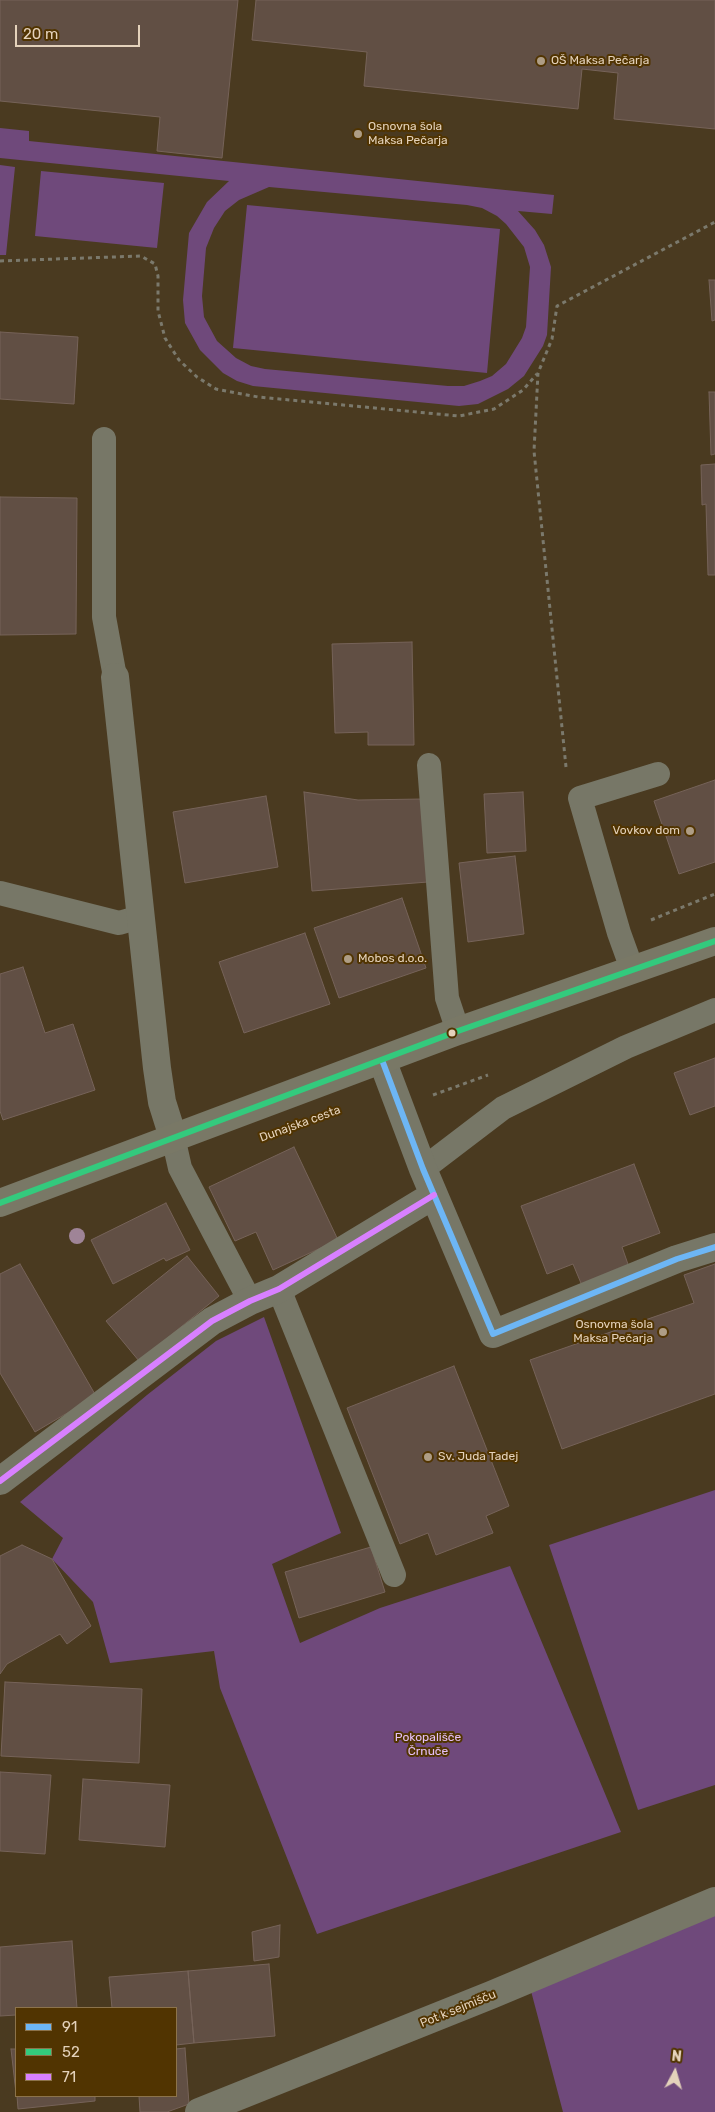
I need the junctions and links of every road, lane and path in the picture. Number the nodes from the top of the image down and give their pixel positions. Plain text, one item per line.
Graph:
1 (715, 222) edge
2 (0, 261) edge
3 (538, 374) junction
4 (104, 439) dead end
5 (115, 677) joint
6 (429, 765) dead end
7 (658, 774) dead end
8 (580, 798) junction
9 (0, 893) edge
10 (140, 917) junction
11 (715, 940) edge
12 (632, 970) junction
13 (715, 1010) edge
14 (458, 1031) junction
15 (382, 1060) junction
16 (492, 1073) dead end
17 (399, 1108) junction
18 (173, 1137) junction
19 (423, 1169) junction
20 (434, 1195) junction
21 (0, 1203) edge
22 (715, 1247) edge
23 (279, 1289) junction
24 (250, 1301) junction
25 (0, 1482) edge
26 (394, 1575) dead end
27 (715, 1901) edge
28 (199, 2112) edge

1 - 3 path
2 - 3 path
3 - 8 path
4 - 5 lane
5 - 10 street
6 - 14 lane
7 - 8 lane
8 - 12 lane
9 - 10 lane
10 - 18 street
11 - 12 main road
12 - 14 main road
13 - 19 lane
14 - 15 main road
15 - 17 street
15 - 18 main road
16 - 17 path
17 - 19 street
18 - 21 main road
18 - 24 lane
19 - 20 street
20 - 22 street
20 - 23 street
23 - 24 street
23 - 26 lane
24 - 25 street
27 - 28 street, Pot k sejmišču

